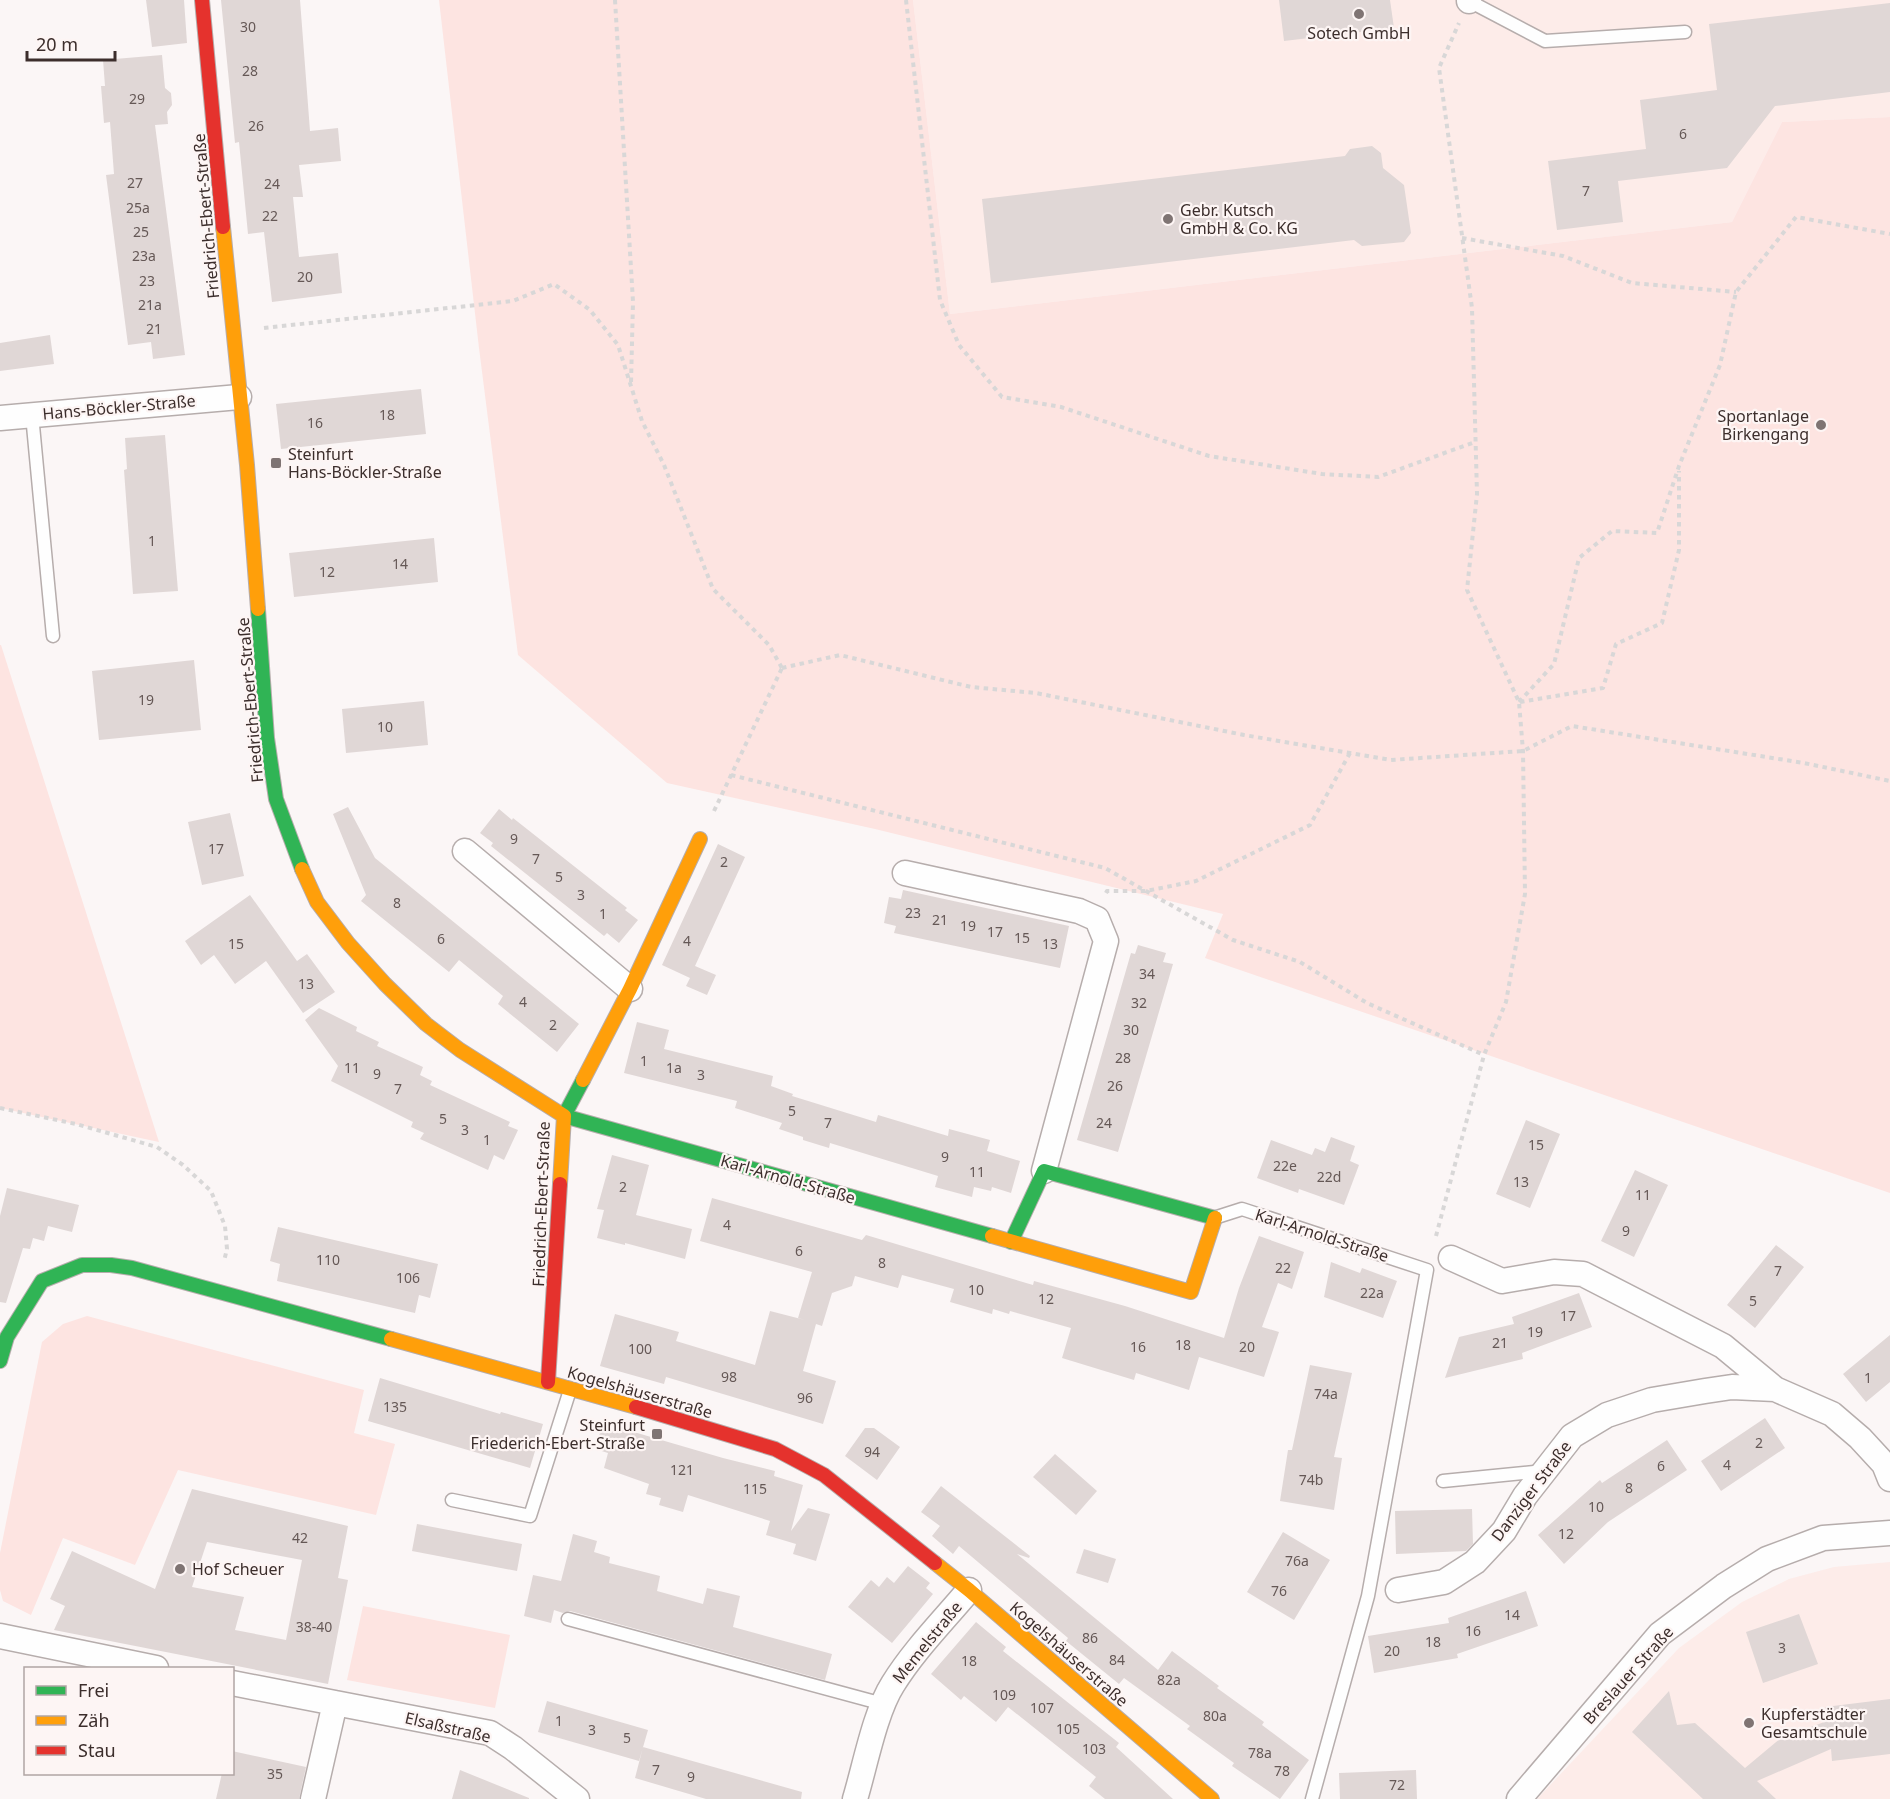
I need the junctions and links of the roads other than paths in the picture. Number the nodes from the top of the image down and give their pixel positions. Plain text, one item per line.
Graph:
1 (202, 0) edge
2 (1469, 0) edge
3 (1685, 32) dead end
4 (239, 397) junction
5 (32, 415) junction
6 (0, 418) edge
7 (52, 636) dead end
8 (700, 839) road end
9 (465, 851) dead end
10 (905, 873) dead end
11 (630, 989) junction
12 (564, 1116) junction
13 (1044, 1171) junction
14 (1216, 1218) junction
15 (1011, 1242) junction
16 (1451, 1258) dead end
17 (0, 1361) edge
18 (548, 1382) junction
19 (571, 1389) junction
20 (1775, 1389) junction
21 (1545, 1471) junction
22 (1890, 1479) edge
23 (1443, 1481) dead end
24 (452, 1500) dead end
25 (1890, 1533) edge
26 (969, 1590) junction
27 (1398, 1590) dead end
28 (568, 1620) dead end
29 (0, 1636) edge
30 (151, 1667) edge
31 (234, 1683) edge
32 (335, 1703) junction
33 (883, 1704) junction
34 (314, 1799) edge
35 (577, 1799) edge
36 (855, 1799) edge
37 (1212, 1799) edge
38 (1312, 1799) edge
39 (1519, 1799) edge

1 - 4 street, Friedrich-Ebert-Straße
2 - 3 lane
4 - 5 street, Hans-Böckler-Straße
4 - 12 street, Friedrich-Ebert-Straße
5 - 6 street, Hans-Böckler-Straße
5 - 7 lane
8 - 11 street
9 - 11 street
10 - 13 street
11 - 12 street
12 - 15 street, Karl-Arnold-Straße
12 - 18 street, Friedrich-Ebert-Straße
13 - 14 street
13 - 15 street
14 - 15 street, Karl-Arnold-Straße
14 - 38 lane, Karl-Arnold-Straße
16 - 20 street, Danziger Straße
17 - 18 street, Kogelshäuserstraße
18 - 19 street, Kogelshäuserstraße
19 - 24 lane
19 - 26 street, Kogelshäuserstraße
20 - 21 street, Danziger Straße
20 - 22 street, Danziger Straße
21 - 23 lane
21 - 27 street, Danziger Straße
25 - 39 street, Breslauer Straße
26 - 33 street, Memelstraße
26 - 37 street, Kogelshäuserstraße
28 - 33 lane
29 - 30 street
31 - 32 street, Elsaßstraße
32 - 34 street
32 - 35 street, Elsaßstraße
33 - 36 street, Memelstraße

